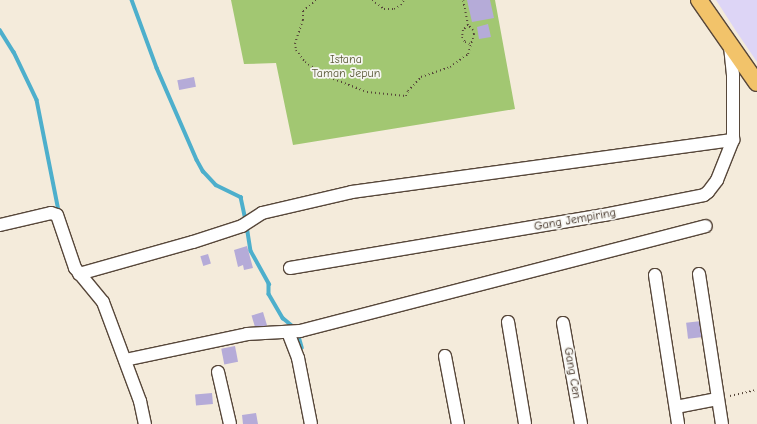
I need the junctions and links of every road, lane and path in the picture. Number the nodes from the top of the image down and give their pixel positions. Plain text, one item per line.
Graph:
1 (316, 0) edge
2 (372, 0) edge
3 (404, 0) edge
4 (463, 0) edge
5 (699, 0) edge
6 (468, 25) junction
7 (470, 44) junction
8 (730, 46) junction
9 (757, 83) edge
10 (733, 140) junction
11 (0, 226) edge
12 (706, 226) dead end
13 (290, 268) dead end
14 (80, 274) junction
15 (699, 274) dead end
16 (655, 275) dead end
17 (508, 322) dead end
18 (564, 323) dead end
19 (293, 331) junction
20 (445, 356) dead end
21 (125, 360) junction
22 (218, 372) dead end
23 (757, 390) edge
24 (717, 399) junction
25 (676, 407) junction
26 (145, 424) edge
27 (230, 424) edge
28 (311, 424) edge
29 (458, 424) edge
30 (525, 424) edge
31 (581, 424) edge
32 (678, 424) edge
33 (722, 424) edge

1 - 7 path
2 - 3 path
4 - 6 path
5 - 8 main road
6 - 7 path
6 - 7 path
8 - 9 main road
8 - 10 street, Gang Jempiring
10 - 13 street, Gang Jempiring
10 - 14 street
11 - 14 street
12 - 19 street
14 - 21 street
15 - 24 street
16 - 25 street
17 - 30 street
18 - 31 street, Gang Cen
19 - 21 street
19 - 28 street
20 - 29 street
21 - 26 street
22 - 27 street
23 - 24 path
24 - 25 street
24 - 33 street
25 - 32 street

